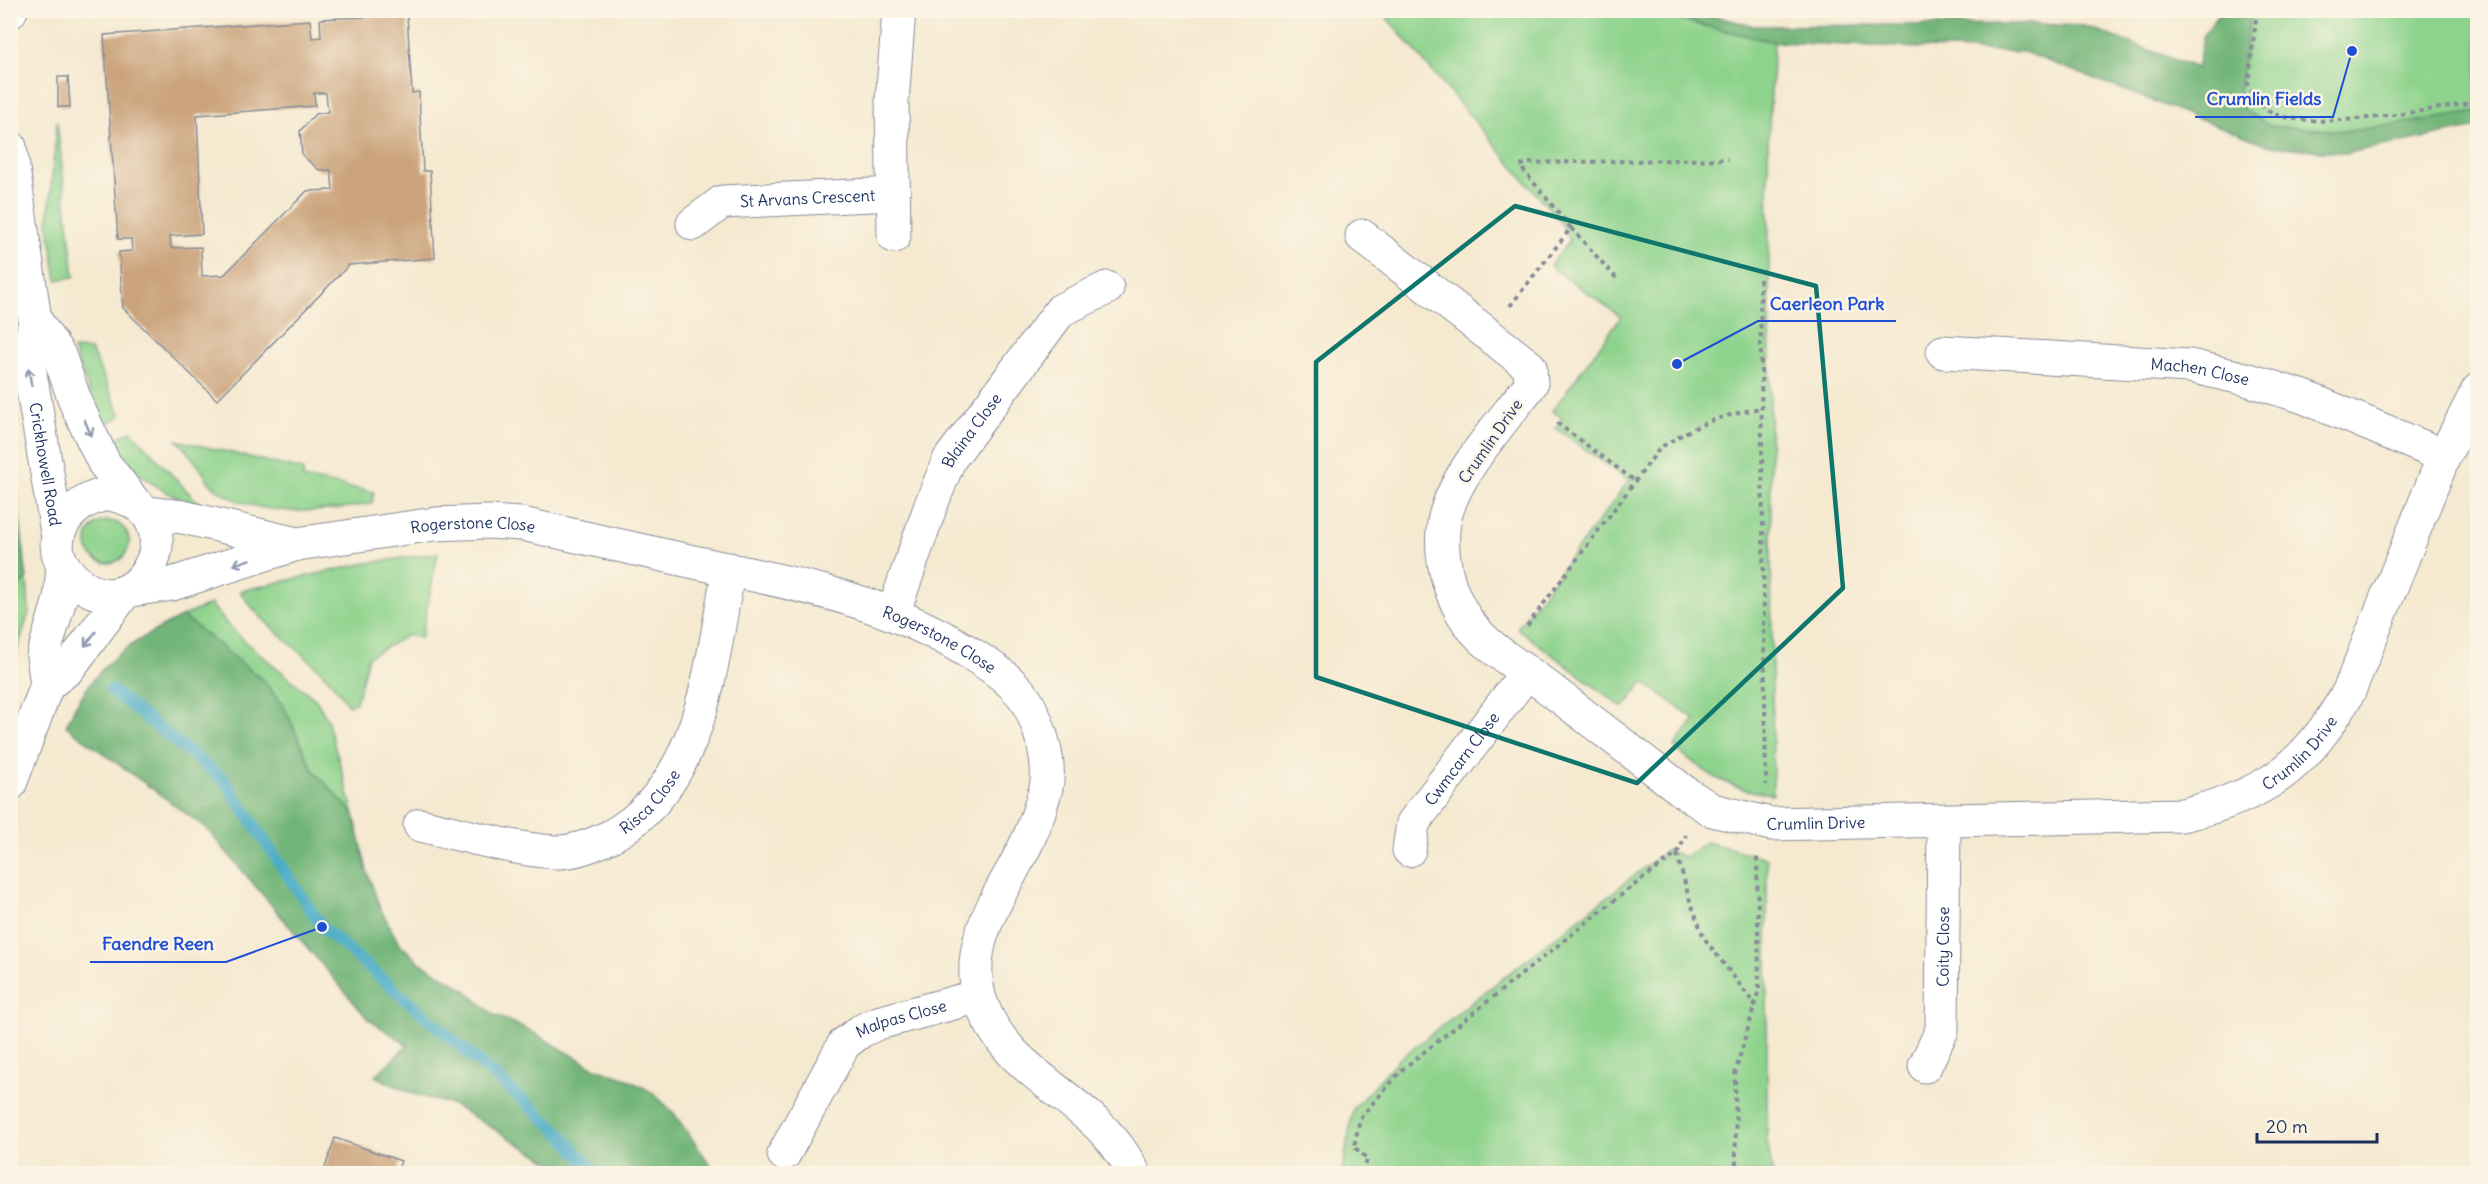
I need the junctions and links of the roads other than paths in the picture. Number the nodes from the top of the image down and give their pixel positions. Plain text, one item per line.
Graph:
1 (899, 10) edge
2 (10, 147) edge
3 (893, 194) junction
4 (693, 224) dead end
5 (894, 236) dead end
6 (1362, 236) dead end
7 (1107, 288) dead end
8 (35, 320) junction
9 (1943, 352) dead end
10 (2478, 390) edge
11 (2444, 456) junction
12 (140, 507) junction
13 (297, 544) junction
14 (60, 552) junction
15 (729, 569) junction
16 (128, 591) junction
17 (893, 614) junction
18 (1527, 672) junction
19 (47, 685) junction
20 (10, 784) edge
21 (1944, 822) junction
22 (420, 825) dead end
23 (1409, 850) dead end
24 (979, 996) junction
25 (1925, 1066) dead end
26 (784, 1154) dead end
27 (1134, 1173) edge

1 - 3 street, St Arvans Crescent
2 - 8 street, Crickhowell Road
3 - 4 street, St Arvans Crescent
3 - 5 street, St Arvans Crescent
6 - 18 street, Crumlin Drive
7 - 17 street, Blaina Close
8 -> 12 street, Crickhowell Road
14 -> 8 street, Crickhowell Road
9 - 11 street, Machen Close
10 - 11 street, Crumlin Drive
11 - 21 street, Crumlin Drive
12 - 13 street, Rogerstone Close
12 - 14 street
12 - 16 street
13 - 15 street, Rogerstone Close
13 -> 16 street, Rogerstone Close
14 - 16 street
14 - 19 street, Crickhowell Road
15 - 17 street, Rogerstone Close
15 - 22 street, Risca Close
16 -> 19 street
17 - 24 street, Rogerstone Close
18 - 21 street, Crumlin Drive
18 - 23 street, Cwmcarn Close
19 - 20 street, Crickhowell Road
21 - 25 street, Coity Close
24 - 26 street, Malpas Close
24 - 27 street, Rogerstone Close

